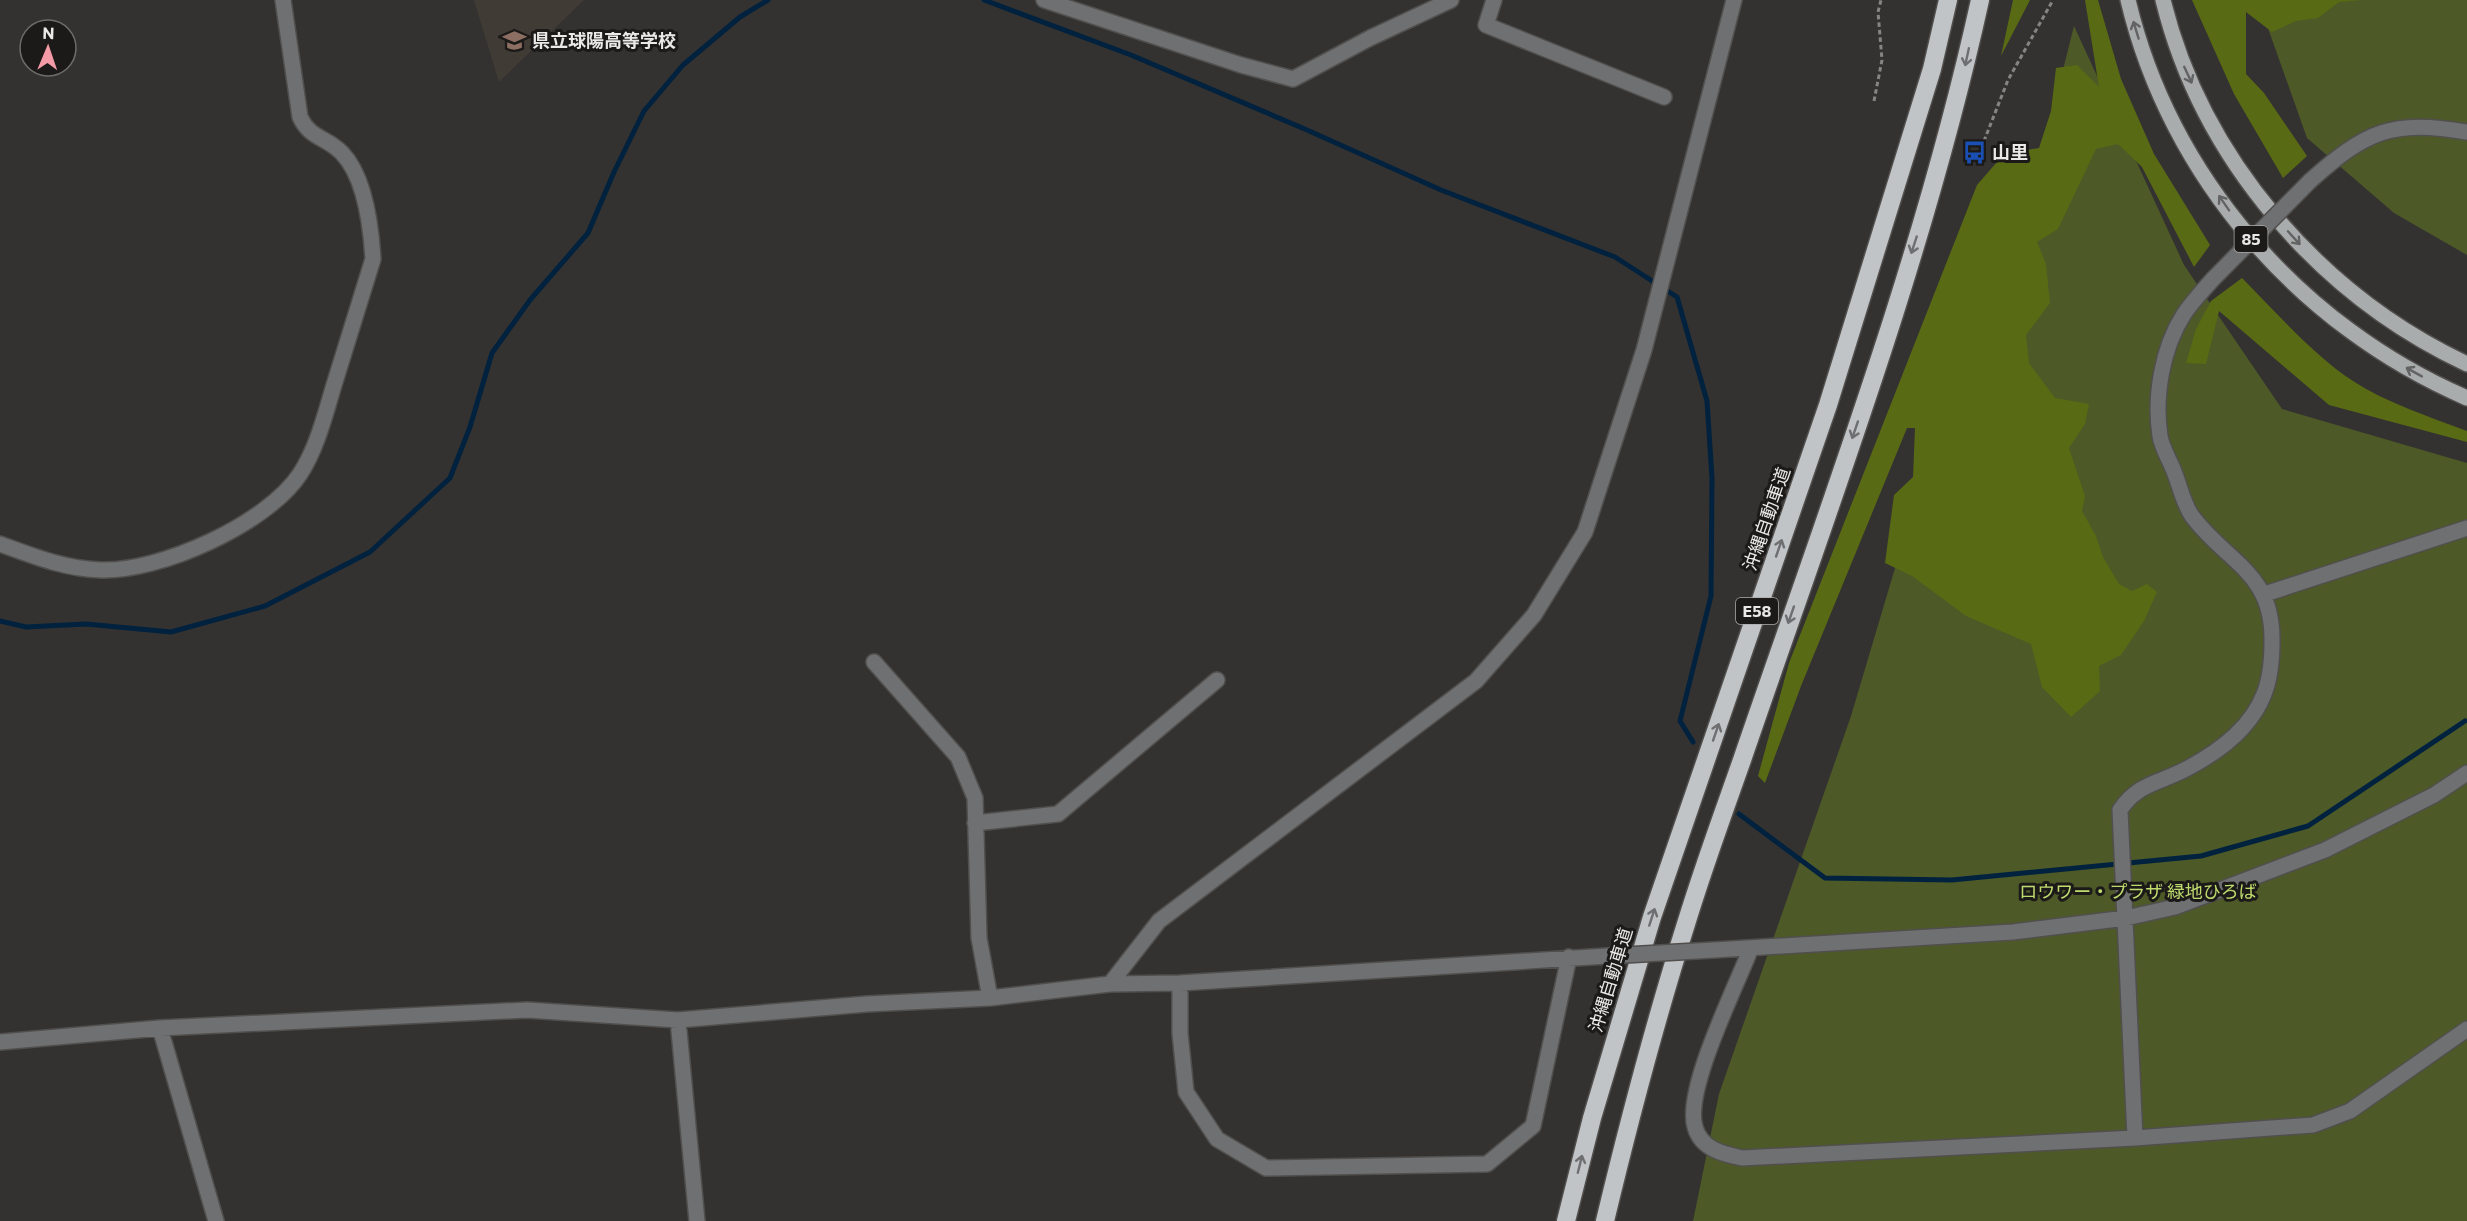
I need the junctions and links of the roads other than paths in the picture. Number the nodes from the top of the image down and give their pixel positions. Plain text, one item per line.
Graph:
1 (284, 0) edge
2 (1044, 0) edge
3 (1451, 0) edge
4 (1494, 0) edge
5 (1734, 0) edge
6 (1948, 0) edge
7 (1980, 0) edge
8 (2128, 0) edge
9 (2163, 0) edge
10 (1664, 97) dead end
11 (2467, 132) edge
12 (2467, 364) edge
13 (2467, 398) edge
14 (2467, 528) edge
15 (0, 544) edge
16 (2265, 594) junction
17 (874, 662) dead end
18 (1217, 680) dead end
19 (2467, 773) edge
20 (975, 824) junction
21 (2126, 918) junction
22 (1751, 948) junction
23 (1569, 957) junction
24 (1180, 983) junction
25 (1110, 984) junction
26 (990, 998) junction
27 (678, 1020) junction
28 (160, 1028) junction
29 (2467, 1029) edge
30 (0, 1042) edge
31 (2135, 1138) junction
32 (216, 1221) edge
33 (697, 1221) edge
34 (1566, 1221) edge
35 (1605, 1221) edge

1 - 15 street
2 - 3 street
4 - 10 street
5 - 25 street
34 -> 6 highway, 沖縄自動車道 / E58
7 -> 35 highway, E58
13 -> 8 main road, 85
9 -> 12 main road, 85
11 - 16 street, bridge
14 - 16 street
16 - 21 street
17 - 20 street
18 - 20 street
19 - 21 street
20 - 26 street
21 - 22 street
21 - 31 street
22 - 23 street, bridge
22 - 31 street
23 - 24 street
23 - 24 street
24 - 25 street
25 - 26 street
26 - 27 street
27 - 28 street
27 - 33 street
28 - 30 street
28 - 32 street
29 - 31 street

